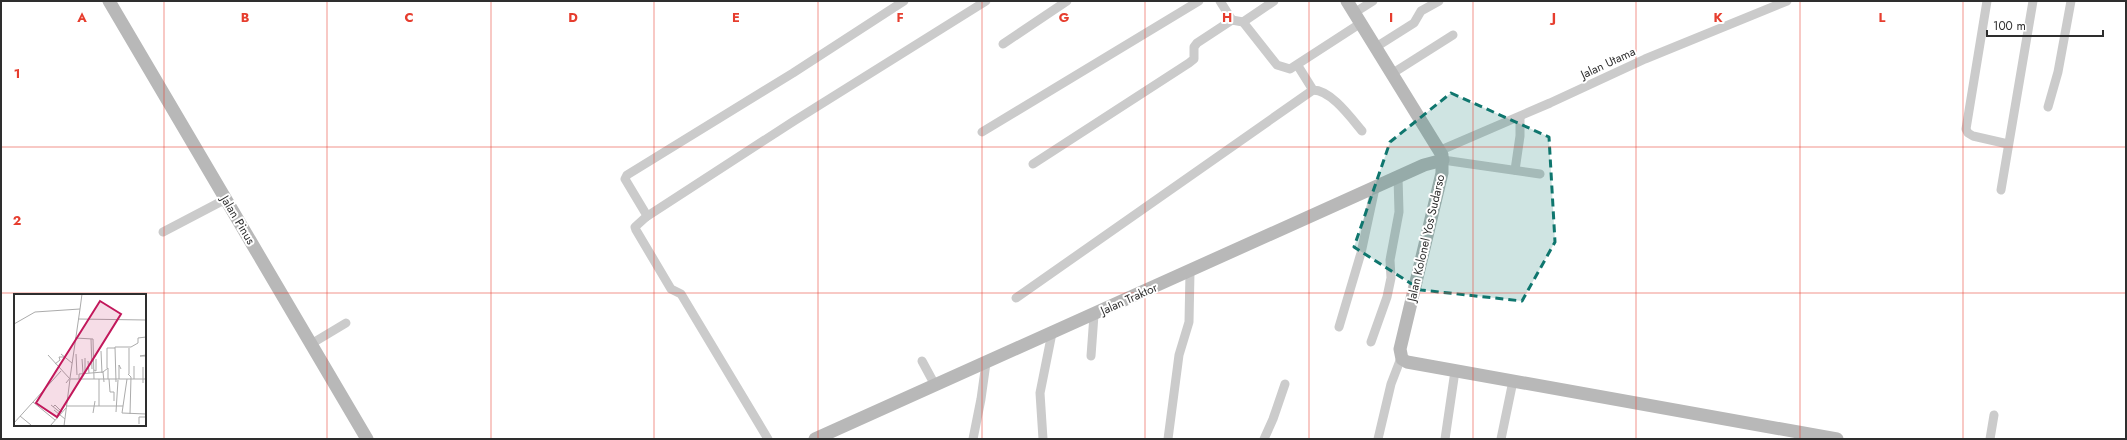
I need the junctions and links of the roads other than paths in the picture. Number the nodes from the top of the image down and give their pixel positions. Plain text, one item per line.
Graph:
1 (109, 1) edge
2 (904, 1) edge
3 (986, 1) edge
4 (1067, 1) edge
5 (1199, 1) edge
6 (1220, 1) edge
7 (1274, 1) edge
8 (1347, 1) edge
9 (1373, 1) edge
10 (1439, 1) edge
11 (1787, 1) edge
12 (1988, 1) edge
13 (2033, 1) edge
14 (2071, 1) edge
15 (1357, 18) junction
16 (1232, 20) junction
17 (1243, 22) junction
18 (1453, 35) dead end
19 (1003, 44) dead end
20 (1376, 47) junction
21 (1298, 66) junction
22 (1393, 73) junction
23 (1313, 90) junction
24 (2048, 107) dead end
25 (1520, 117) junction
26 (982, 132) dead end
27 (1362, 132) dead end
28 (2008, 144) junction
29 (1442, 155) junction
30 (1034, 164) dead end
31 (1515, 170) junction
32 (1540, 174) dead end
33 (1398, 177) junction
34 (1375, 188) junction
35 (2001, 190) dead end
36 (226, 199) junction
37 (646, 217) junction
38 (163, 232) dead end
39 (1190, 272) junction
40 (1016, 298) dead end
41 (1094, 314) junction
42 (346, 323) dead end
43 (1339, 327) dead end
44 (1052, 333) junction
45 (1371, 342) dead end
46 (311, 344) junction
47 (1091, 356) dead end
48 (1401, 358) junction
49 (922, 361) dead end
50 (986, 363) junction
51 (1455, 371) junction
52 (1513, 381) junction
53 (1285, 384) dead end
54 (935, 385) junction
55 (1994, 416) dead end
56 (367, 439) edge
57 (768, 439) edge
58 (814, 439) edge
59 (973, 439) edge
60 (1043, 439) edge
61 (1168, 439) edge
62 (1264, 439) edge
63 (1378, 439) edge
64 (1445, 439) edge
65 (1501, 439) edge
66 (1837, 439) edge
67 (1990, 439) edge

1 - 36 street, Jalan Pinus
2 - 37 street
3 - 37 street
4 - 19 street
5 - 26 street
6 - 16 street
7 - 17 street
8 - 15 street
9 - 15 street
10 - 20 street
11 - 25 street, Jalan Utama
12 - 28 street
13 - 28 street
14 - 24 street
15 - 20 street
15 - 21 street
16 - 17 street
16 - 30 street
17 - 21 street
18 - 22 street
20 - 22 street
21 - 23 street
22 - 29 street
23 - 27 street
23 - 40 street
25 - 29 street, Jalan Utama
25 - 31 street
28 - 35 street
29 - 31 street
29 - 33 street, Jalan Traktor
29 - 48 street, Jalan Kolonel Yos Sudarso
31 - 32 street
33 - 34 street, Jalan Traktor
33 - 45 street
34 - 39 street, Jalan Traktor
34 - 43 street
36 - 38 street
36 - 46 street, Jalan Pinus
37 - 57 street
39 - 41 street, Jalan Traktor
39 - 61 street
41 - 44 street, Jalan Traktor
41 - 47 street
42 - 46 street
44 - 50 street, Jalan Traktor
44 - 60 street
46 - 56 street, Jalan Pinus
48 - 51 street
48 - 63 street
49 - 54 street
50 - 54 street, Jalan Traktor
50 - 59 street
51 - 52 street
51 - 64 street
52 - 65 street
52 - 66 street
53 - 62 street
54 - 58 street, Jalan Traktor
55 - 67 street

